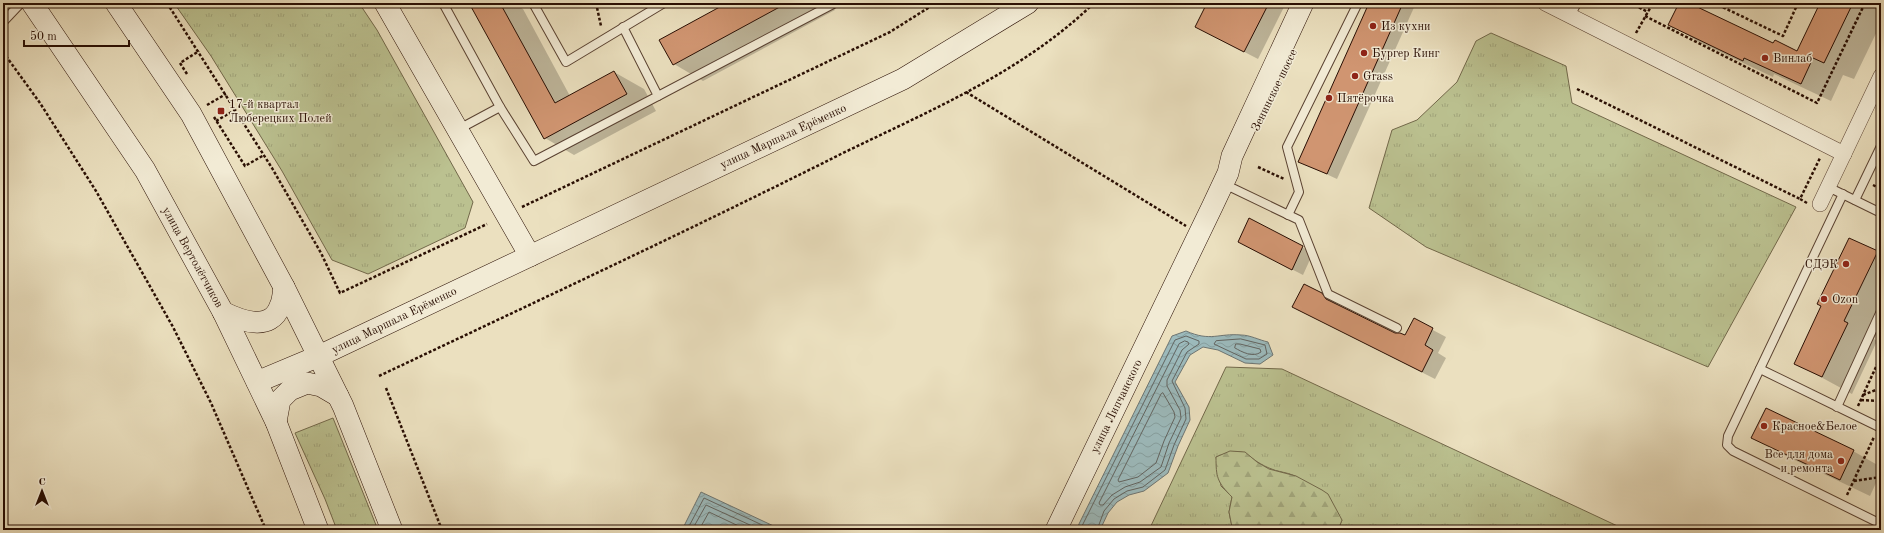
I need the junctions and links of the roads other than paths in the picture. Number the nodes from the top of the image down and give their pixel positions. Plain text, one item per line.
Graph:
1 (21, 3) edge
2 (32, 3) edge
3 (116, 3) edge
4 (385, 3) edge
5 (443, 3) edge
6 (533, 3) edge
7 (664, 3) edge
8 (835, 3) edge
9 (1028, 3) edge
10 (1303, 3) edge
11 (1316, 3) edge
12 (1358, 3) edge
13 (1545, 3) edge
14 (1573, 9) edge
15 (3, 22) edge
16 (623, 27) junction
17 (1881, 76) edge
18 (658, 96) junction
19 (500, 107) junction
20 (459, 129) junction
21 (1881, 146) edge
22 (1844, 154) junction
23 (1225, 179) junction
24 (1828, 187) junction
25 (1843, 194) junction
26 (1855, 200) junction
27 (1820, 204) dead end
28 (1881, 213) edge
29 (1288, 215) junction
30 (530, 256) junction
31 (1175, 282) joint
32 (284, 287) junction
33 (1881, 311) edge
34 (223, 312) junction
35 (1397, 328) dead end
36 (319, 356) junction
37 (1760, 370) junction
38 (257, 382) junction
39 (338, 396) junction
40 (1837, 407) junction
41 (276, 422) junction
42 (1880, 428) edge
43 (1881, 524) edge
44 (318, 530) edge
45 (392, 530) edge
46 (1056, 530) edge

1 - 15 lane
2 - 34 street, улица Вертолётчиков
3 - 32 street
4 - 20 street
5 - 19 lane
6 - 16 lane
7 - 16 lane
8 - 18 lane
9 - 30 street, улица Маршала Ерёменко
10 - 23 street, Зенинское шоссе
11 - 23 street, Зенинское шоссе
12 - 29 lane
13 - 14 street
14 - 22 street
16 - 18 lane
17 - 22 street
18 - 19 lane
19 - 20 lane
20 - 30 street
21 - 26 lane
22 - 24 street
23 - 29 lane
23 - 31 street, Зенинское шоссе
24 - 25 lane
24 - 27 street
25 - 26 lane
25 - 37 lane
26 - 28 lane
29 - 35 lane
30 - 36 street, улица Маршала Ерёменко
31 - 46 street, улица Липчанского
32 - 34 street
32 - 36 street
33 - 40 lane
34 - 38 street, улица Вертолётчиков
36 - 38 street, улица Маршала Ерёменко
36 - 39 street
37 - 40 lane
37 - 43 lane
38 - 41 street, улица Вертолётчиков
39 - 41 street
39 - 45 street
40 - 42 lane
41 - 44 street, улица Вертолётчиков

